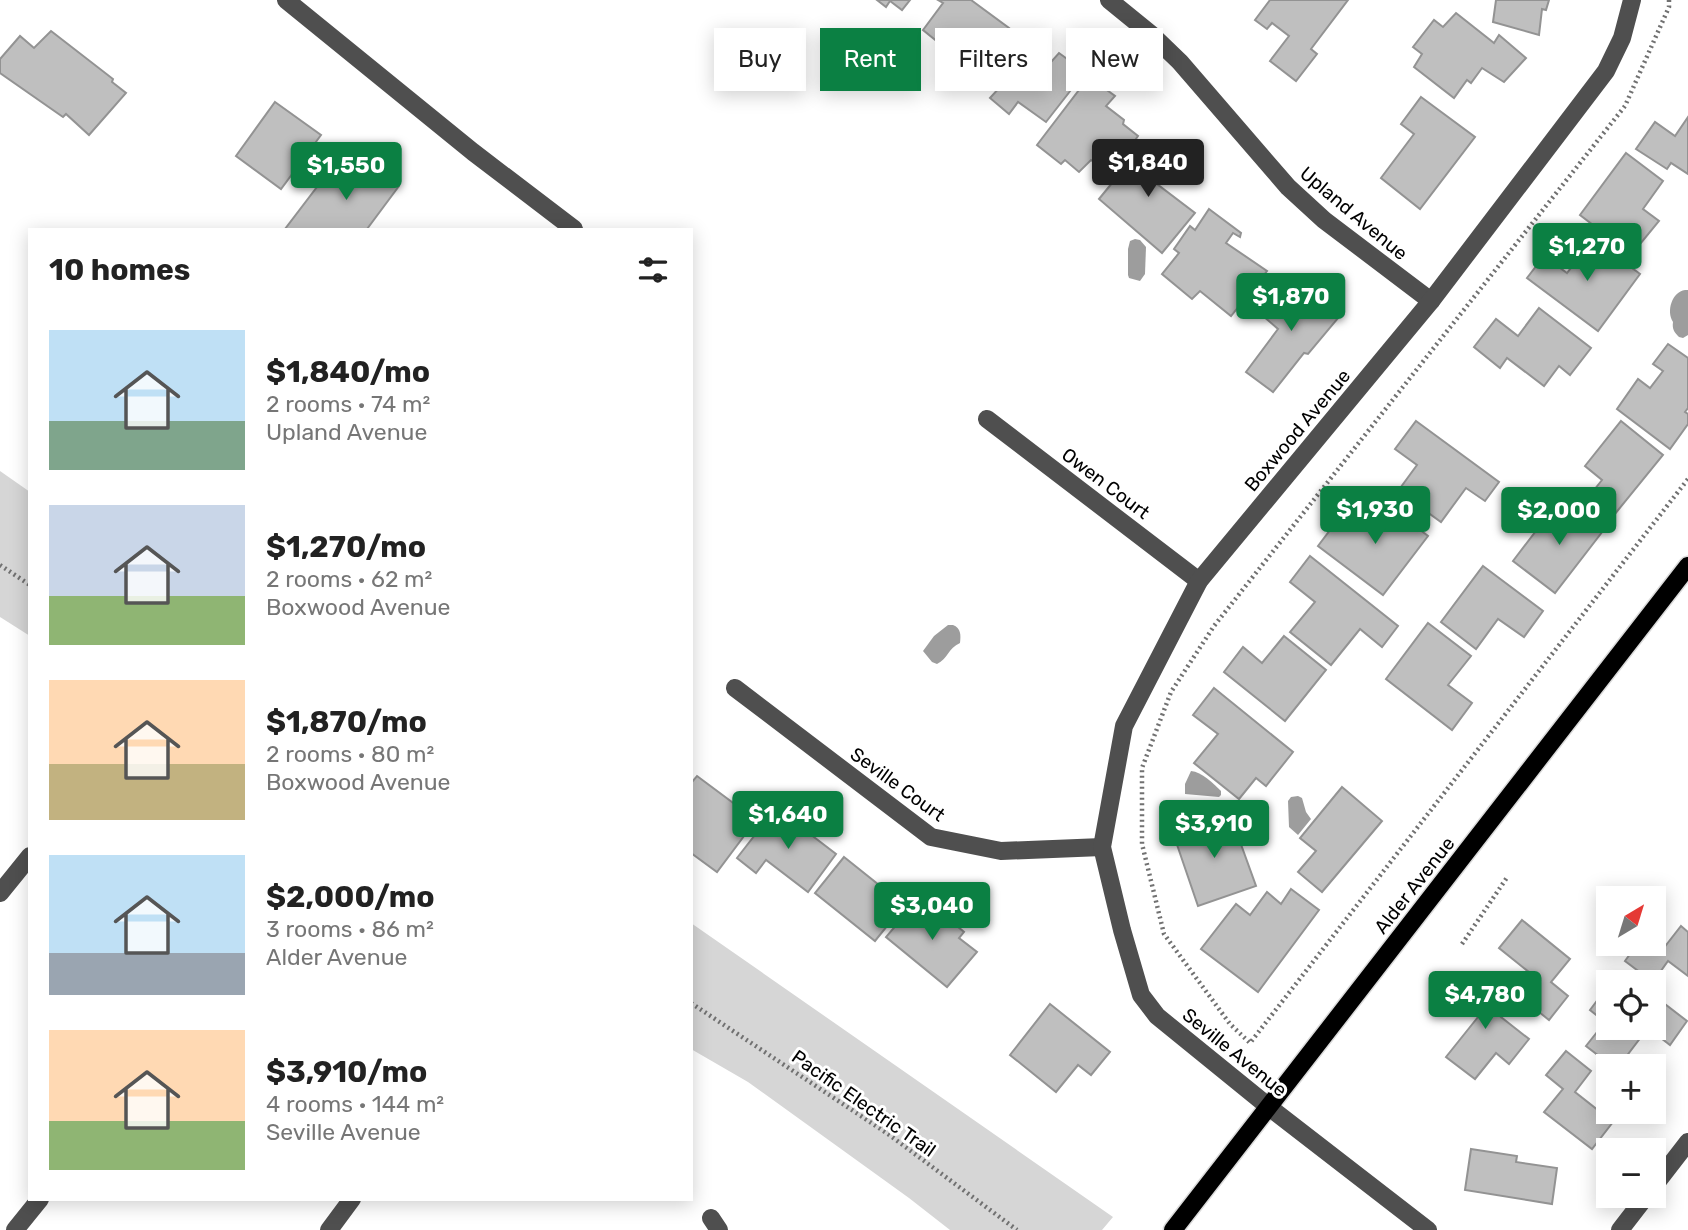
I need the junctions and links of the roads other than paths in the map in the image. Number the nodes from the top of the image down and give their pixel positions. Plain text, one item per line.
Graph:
1 (286, 0) edge
2 (1109, 0) edge
3 (1632, 0) edge
4 (573, 228) edge
5 (1431, 301) junction
6 (987, 419) dead end
7 (1688, 566) edge
8 (1199, 580) junction
9 (735, 688) dead end
10 (1102, 847) junction
11 (28, 858) edge
12 (0, 893) edge
13 (1269, 1107) junction
14 (1688, 1142) edge
15 (1666, 1170) edge
16 (38, 1201) edge
17 (351, 1201) edge
18 (1637, 1208) edge
19 (15, 1230) edge
20 (329, 1230) edge
21 (1173, 1230) edge
22 (1428, 1230) edge
23 (1620, 1230) edge

1 - 4 street
2 - 5 street, Upland Avenue
3 - 5 street, Boxwood Avenue
5 - 8 street, Boxwood Avenue
6 - 8 street, Owen Court
7 - 13 main road, Alder Avenue
8 - 10 street, Boxwood Avenue
9 - 10 street, Seville Court
10 - 13 street, Seville Avenue
11 - 12 street
13 - 21 main road, Alder Avenue
13 - 22 street, Seville Avenue
14 - 15 street
16 - 19 street
17 - 20 street
18 - 23 street

